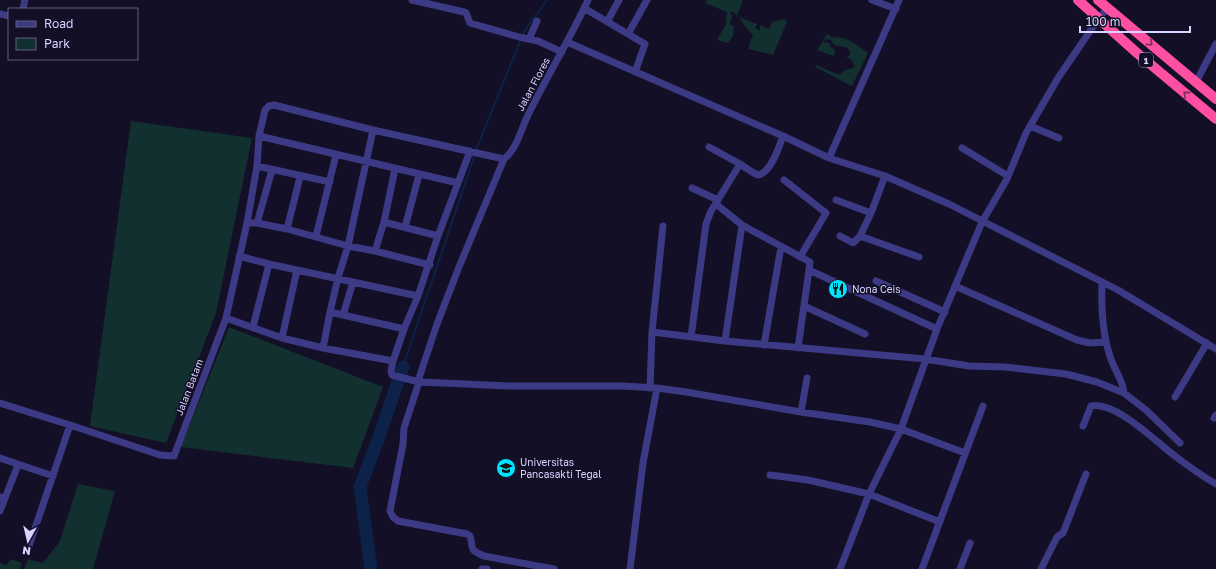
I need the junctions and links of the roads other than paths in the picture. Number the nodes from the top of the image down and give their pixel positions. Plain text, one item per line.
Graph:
1 (412, 0) edge
2 (588, 0) edge
3 (619, 0) edge
4 (647, 0) edge
5 (872, 0) edge
6 (899, 0) edge
7 (1078, 0) edge
8 (1098, 0) edge
9 (426, 2) edge
10 (584, 8) junction
11 (1108, 8) junction
12 (896, 9) junction
13 (1099, 18) junction
14 (537, 21) dead end
15 (607, 22) junction
16 (628, 34) junction
17 (528, 38) junction
18 (567, 42) junction
19 (1216, 44) edge
20 (562, 52) junction
21 (634, 72) junction
22 (1196, 82) junction
23 (1216, 99) edge
24 (1216, 119) edge
25 (1030, 126) junction
26 (373, 130) junction
27 (259, 136) junction
28 (783, 136) junction
29 (1059, 138) dead end
30 (709, 148) dead end
31 (962, 148) dead end
32 (471, 151) junction
33 (336, 155) junction
34 (504, 158) junction
35 (830, 158) junction
36 (366, 162) junction
37 (740, 164) junction
38 (257, 166) junction
39 (396, 169) junction
40 (272, 170) junction
41 (419, 175) junction
42 (300, 176) junction
43 (885, 176) junction
44 (1008, 176) junction
45 (784, 180) dead end
46 (330, 182) junction
47 (458, 183) junction
48 (692, 188) dead end
49 (836, 200) dead end
50 (717, 202) junction
51 (871, 213) junction
52 (384, 222) junction
53 (982, 222) junction
54 (247, 223) junction
55 (257, 223) junction
56 (663, 226) dead end
57 (742, 226) junction
58 (405, 227) junction
59 (287, 229) junction
60 (316, 236) junction
61 (438, 236) junction
62 (840, 236) dead end
63 (860, 236) junction
64 (348, 246) junction
65 (781, 247) junction
66 (375, 251) junction
67 (239, 256) junction
68 (800, 257) junction
69 (919, 257) dead end
70 (269, 264) junction
71 (430, 265) junction
72 (297, 270) junction
73 (809, 270) junction
74 (338, 278) junction
75 (876, 280) dead end
76 (353, 282) junction
77 (1102, 283) junction
78 (955, 286) junction
79 (418, 296) junction
80 (804, 306) junction
81 (330, 312) junction
82 (945, 312) junction
83 (343, 315) junction
84 (226, 318) junction
85 (253, 327) junction
86 (404, 329) junction
87 (937, 329) junction
88 (652, 332) junction
89 (865, 334) dead end
90 (691, 337) junction
91 (282, 338) junction
92 (725, 341) junction
93 (1106, 342) junction
94 (1207, 343) junction
95 (764, 345) junction
96 (323, 348) junction
97 (798, 348) junction
98 (1216, 349) edge
99 (926, 360) junction
100 (393, 361) junction
101 (807, 378) dead end
102 (418, 381) junction
103 (654, 388) junction
104 (1124, 393) junction
105 (1175, 397) dead end
106 (0, 403) edge
107 (983, 406) dead end
108 (801, 412) junction
109 (70, 425) junction
110 (1083, 426) dead end
111 (901, 429) junction
112 (1180, 443) dead end
113 (965, 453) junction
114 (0, 458) edge
115 (18, 464) junction
116 (1086, 474) dead end
117 (770, 475) dead end
118 (53, 476) junction
119 (1216, 484) edge
120 (869, 494) junction
121 (3, 498) edge
122 (0, 511) edge
123 (940, 522) junction
124 (970, 543) dead end
125 (29, 546) dead end
126 (482, 569) edge
127 (487, 569) edge
128 (554, 569) edge
129 (630, 569) edge
130 (840, 569) edge
131 (922, 569) edge
132 (960, 569) edge
133 (1041, 569) edge

1 - 9 street
2 - 10 street, Jalan Flores
3 - 15 street
4 - 16 street
5 - 12 street
6 - 12 street
7 - 13 highway, 1
8 - 11 highway, 1
9 - 17 street
10 - 15 street
10 - 18 street, Jalan Flores
11 - 13 street
11 -> 22 highway, 1
12 - 35 street
24 -> 13 highway, 1
13 - 25 street
14 - 17 street
15 - 16 street
16 - 21 street
17 - 20 street
18 - 20 street, Jalan Flores
18 - 21 street
19 - 22 street
20 - 34 street, Jalan Flores
21 - 28 street
22 - 23 highway, 1
25 - 29 street
25 - 44 street
26 - 27 street
26 - 32 street
26 - 36 street
27 - 33 street
27 - 38 street
28 - 35 street
28 - 37 street
30 - 37 street
31 - 44 street
32 - 34 street
32 - 47 street
33 - 36 street
33 - 46 street
34 - 102 street, Jalan Flores
35 - 43 street
36 - 39 street
36 - 64 street
37 - 50 street
38 - 40 street
38 - 54 street
39 - 41 street
39 - 52 street
40 - 42 street
40 - 55 street
41 - 47 street
41 - 58 street
42 - 46 street
42 - 59 street
43 - 51 street
43 - 53 street
44 - 53 street
45 - 68 street
46 - 60 street
47 - 61 street
48 - 50 street
49 - 51 street
50 - 57 street
50 - 90 street
51 - 63 street
52 - 58 street
52 - 66 street
53 - 77 street
53 - 78 street
54 - 55 street
54 - 67 street
55 - 59 street
56 - 88 street
57 - 65 street
57 - 92 street
58 - 61 street
59 - 60 street
60 - 64 street
61 - 71 street
62 - 63 street
63 - 69 street
64 - 66 street
64 - 74 street
65 - 68 street
65 - 95 street
66 - 71 street
67 - 70 street
67 - 84 street
68 - 73 street
70 - 72 street
70 - 85 street
71 - 79 street
72 - 74 street
72 - 91 street
73 - 80 street
73 - 87 street
74 - 76 street
74 - 81 street
75 - 82 street
76 - 79 street
76 - 83 street
77 - 93 street
77 - 94 street
78 - 82 street
78 - 93 street
79 - 86 street
80 - 89 street
80 - 97 street
81 - 83 street
81 - 96 street
82 - 87 street
83 - 86 street
84 - 85 street
84 - 109 street, Jalan Batam
85 - 91 street
86 - 100 street
87 - 99 street
88 - 90 street
88 - 103 street
90 - 92 street
91 - 96 street
92 - 95 street
93 - 104 street
94 - 98 street
94 - 105 street
95 - 97 street
96 - 100 street
97 - 99 street
99 - 104 street
99 - 111 street
100 - 102 street
101 - 108 street
102 - 103 street
102 - 128 street, Jalan Flores
103 - 108 street
103 - 129 street
104 - 112 street
106 - 109 street, Jalan Batam
107 - 113 street
108 - 111 street
109 - 118 street
110 - 119 street
111 - 113 street
111 - 120 street
113 - 123 street
114 - 115 street
115 - 118 street
115 - 121 street
116 - 133 street
117 - 120 street
118 - 125 street
120 - 123 street
120 - 130 street
121 - 122 street
123 - 131 street
124 - 132 street
126 - 127 street

